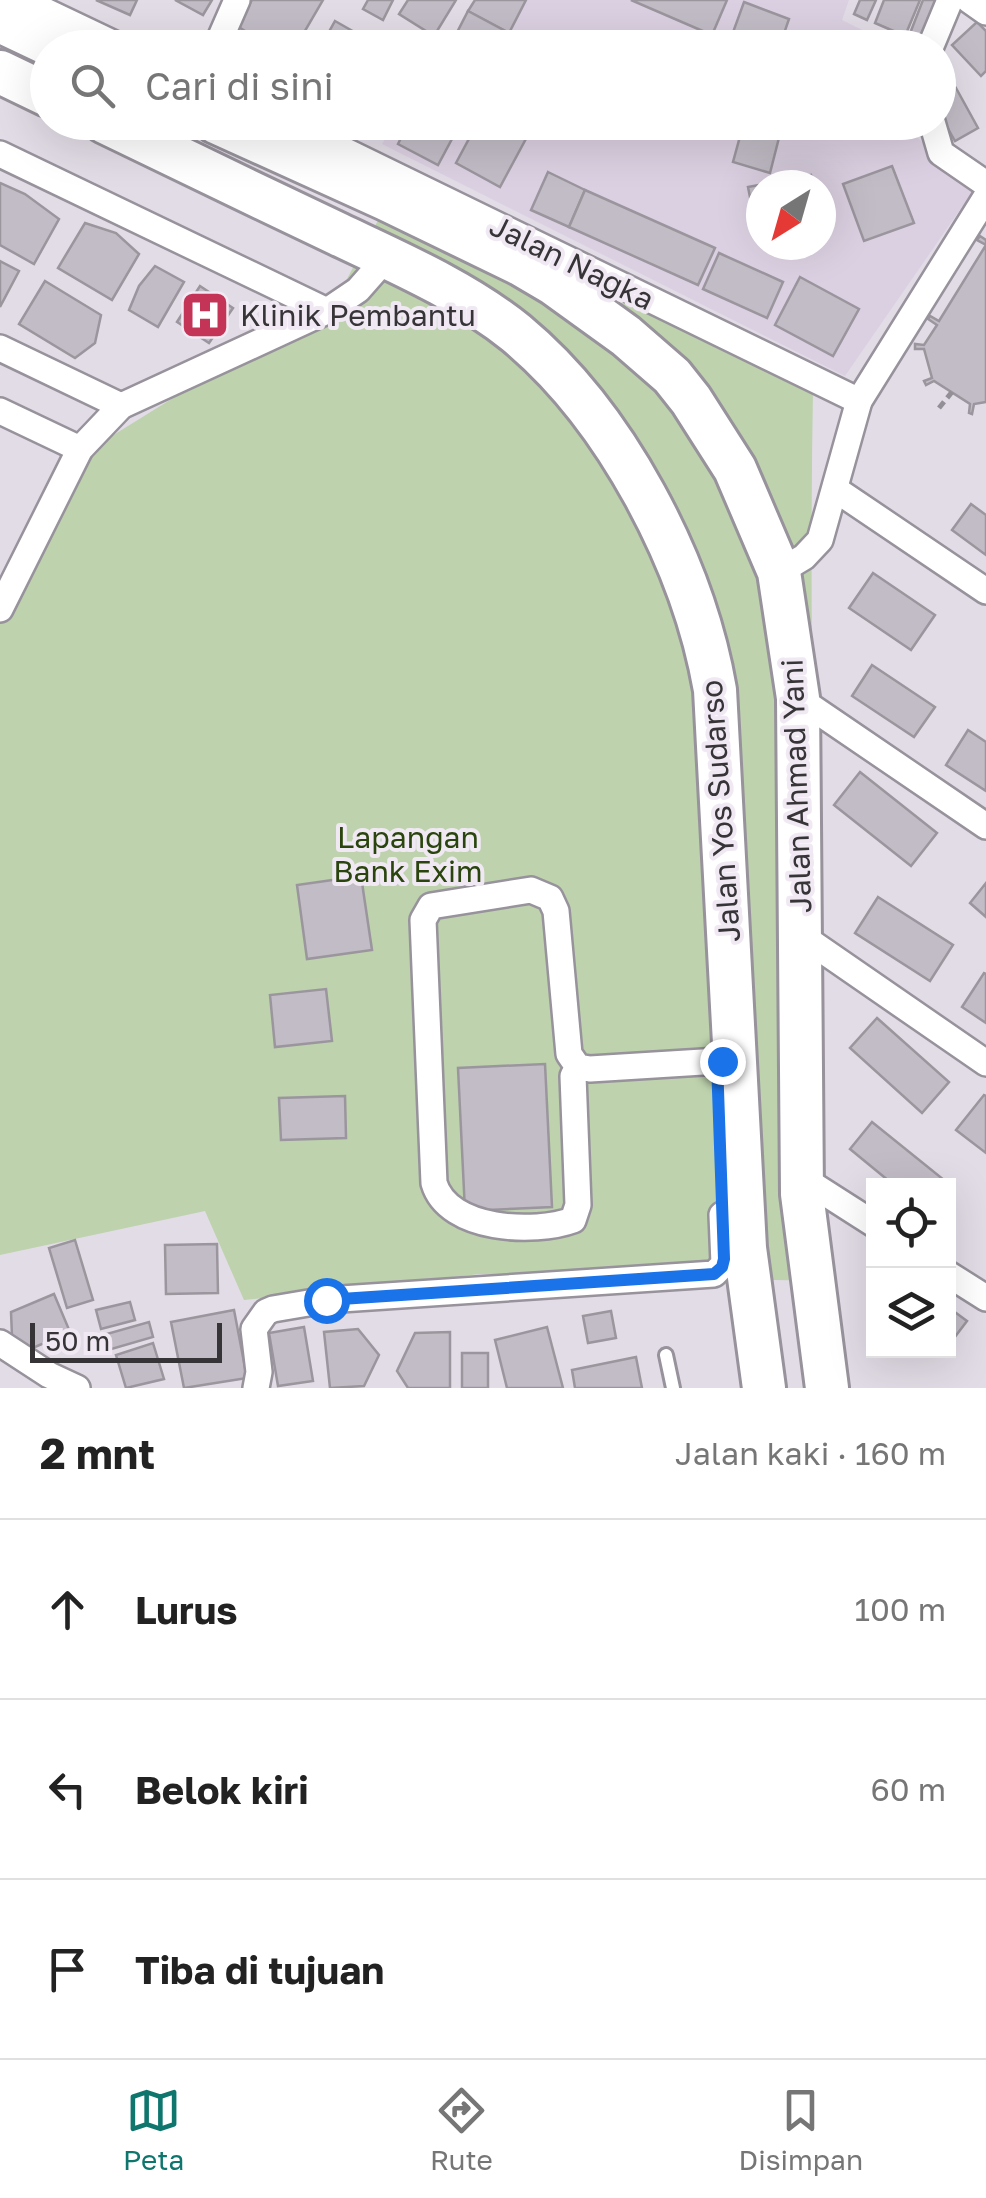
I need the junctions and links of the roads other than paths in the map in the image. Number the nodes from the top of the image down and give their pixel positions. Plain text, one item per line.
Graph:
1 (236, 0) edge
2 (950, 0) edge
3 (969, 0) edge
4 (0, 9) edge
5 (986, 12) edge
6 (48, 19) edge
7 (0, 20) edge
8 (76, 30) edge
9 (224, 30) edge
10 (938, 30) edge
11 (0, 72) edge
12 (30, 86) edge
13 (142, 140) edge
14 (255, 140) edge
15 (323, 140) edge
16 (937, 140) edge
17 (0, 154) edge
18 (986, 184) edge
19 (986, 197) edge
20 (386, 257) junction
21 (327, 310) junction
22 (0, 348) edge
23 (859, 401) junction
24 (121, 406) junction
25 (0, 411) edge
26 (80, 450) junction
27 (835, 489) junction
28 (779, 572) junction
29 (986, 591) edge
30 (0, 608) edge
31 (798, 698) junction
32 (986, 826) edge
33 (802, 936) junction
34 (726, 1060) junction
35 (986, 1063) edge
36 (578, 1067) junction
37 (802, 1178) junction
38 (866, 1219) edge
39 (956, 1279) edge
40 (986, 1298) edge
41 (0, 1343) edge
42 (666, 1355) dead end
43 (77, 1388) edge
44 (256, 1388) edge
45 (673, 1388) edge
46 (764, 1388) edge
47 (827, 1388) edge

1 - 9 street
2 - 10 street
3 - 5 street
4 - 6 street
6 - 7 highway
6 - 8 street
11 - 12 highway
13 - 20 highway, Jalan Yos Sudarso
14 - 28 highway, Jalan Ahmad Yani
15 - 23 street, Jalan Nagka
16 - 18 street
17 - 21 street
19 - 23 street
20 - 21 street
20 - 34 highway, Jalan Yos Sudarso
21 - 24 street
22 - 24 street
23 - 27 street
24 - 26 street
25 - 26 street
26 - 30 street
27 - 28 street
27 - 29 street
28 - 31 highway, Jalan Ahmad Yani
31 - 32 street
31 - 33 highway, Jalan Ahmad Yani
33 - 35 street
33 - 37 highway, Jalan Ahmad Yani
34 - 36 street
34 - 44 street
34 - 46 highway, Jalan Yos Sudarso
36 - 36 street
37 - 38 street
37 - 47 highway, Jalan Ahmad Yani
39 - 40 street
41 - 43 street
42 - 45 lane

